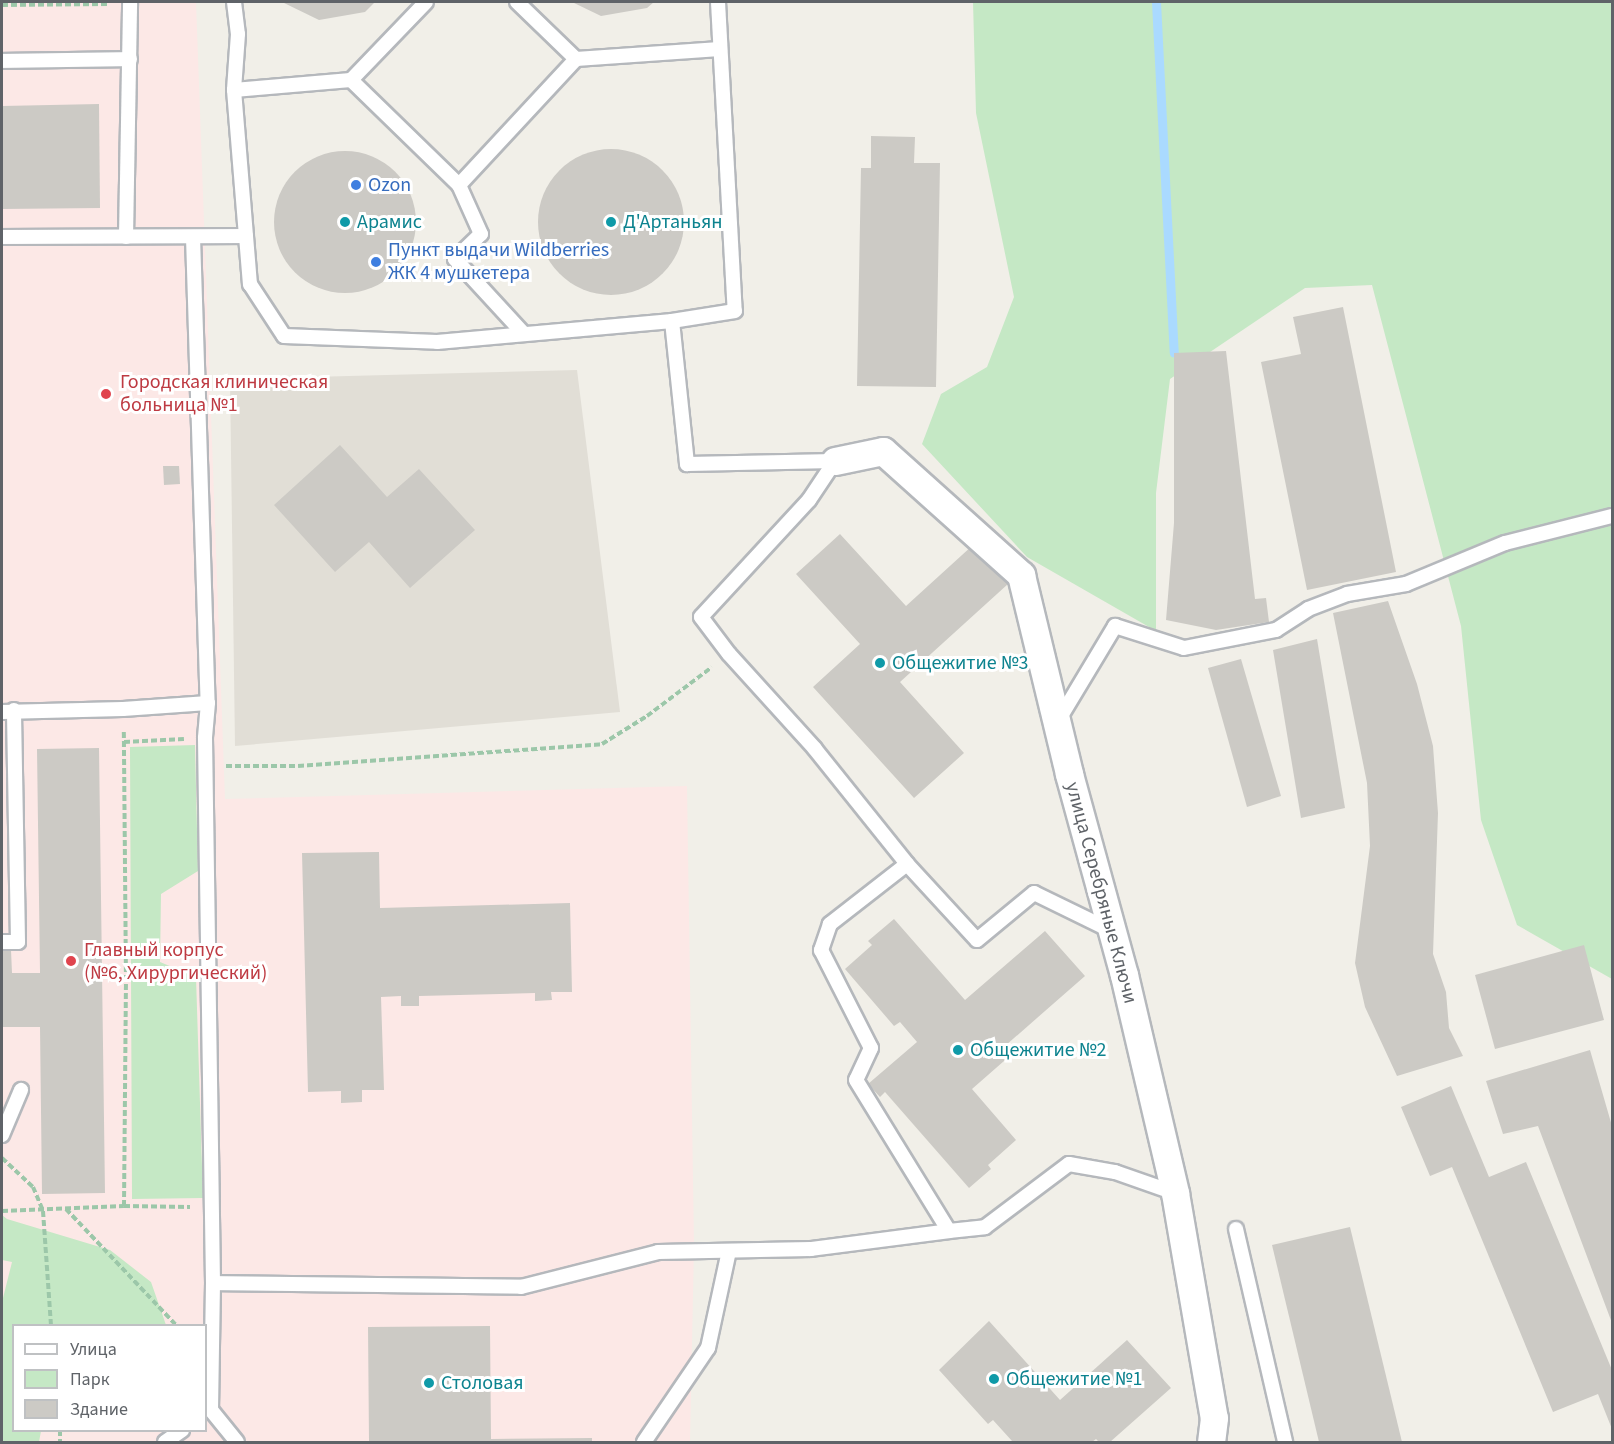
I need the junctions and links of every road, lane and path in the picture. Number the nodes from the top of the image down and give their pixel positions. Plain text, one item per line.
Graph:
1 (234, 2) edge
2 (426, 2) edge
3 (517, 2) edge
4 (718, 2) edge
5 (130, 3) edge
6 (2, 5) edge
7 (720, 49) junction
8 (129, 59) junction
9 (576, 59) junction
10 (2, 62) edge
11 (351, 80) junction
12 (234, 90) junction
13 (459, 185) junction
14 (246, 236) junction
15 (2, 237) edge
16 (126, 237) junction
17 (193, 237) junction
18 (672, 321) junction
19 (525, 334) junction
20 (835, 461) junction
21 (1612, 516) edge
22 (729, 654) junction
23 (208, 703) junction
24 (8, 711) edge
25 (1057, 722) junction
26 (205, 738) junction
27 (207, 766) junction
28 (907, 864) junction
29 (1112, 932) junction
30 (2, 942) edge
31 (21, 1090) dead end
32 (2, 1135) edge
33 (2, 1158) edge
34 (1175, 1193) junction
35 (124, 1206) junction
36 (65, 1208) junction
37 (212, 1208) junction
38 (2, 1211) edge
39 (43, 1211) junction
40 (1236, 1229) dead end
41 (949, 1231) junction
42 (729, 1251) junction
43 (213, 1283) junction
44 (51, 1324) edge
45 (175, 1324) edge
46 (208, 1412) edge
47 (181, 1432) edge
48 (165, 1443) edge
49 (237, 1443) edge
50 (644, 1443) edge
51 (1212, 1443) edge
52 (1285, 1443) edge

1 - 12 lane
2 - 11 lane
3 - 9 lane
4 - 7 lane
5 - 6 path
5 - 8 lane
7 - 9 lane
7 - 18 lane
8 - 10 lane
8 - 16 lane
9 - 13 lane
11 - 12 lane
11 - 13 lane
12 - 14 lane
13 - 19 lane
14 - 17 lane
14 - 19 lane
15 - 16 lane
16 - 17 lane
17 - 23 lane
18 - 19 lane
18 - 20 lane
20 - 22 lane
20 - 25 street, улица Серебряные Ключи
21 - 25 lane
22 - 27 path
22 - 28 lane
23 - 24 lane
23 - 26 lane
24 - 30 lane
25 - 29 street, улица Серебряные Ключи
26 - 27 lane
26 - 35 path
27 - 37 lane
28 - 29 lane
28 - 41 lane
29 - 34 street, улица Серебряные Ключи
31 - 32 lane
33 - 39 path
34 - 41 lane
34 - 51 street, улица Серебряные Ключи
35 - 36 path
35 - 37 path
36 - 39 path
36 - 45 path
37 - 43 lane
38 - 39 path
39 - 44 path
40 - 52 lane
41 - 42 lane
42 - 43 lane
42 - 50 lane
43 - 46 lane
46 - 49 lane
47 - 48 lane

